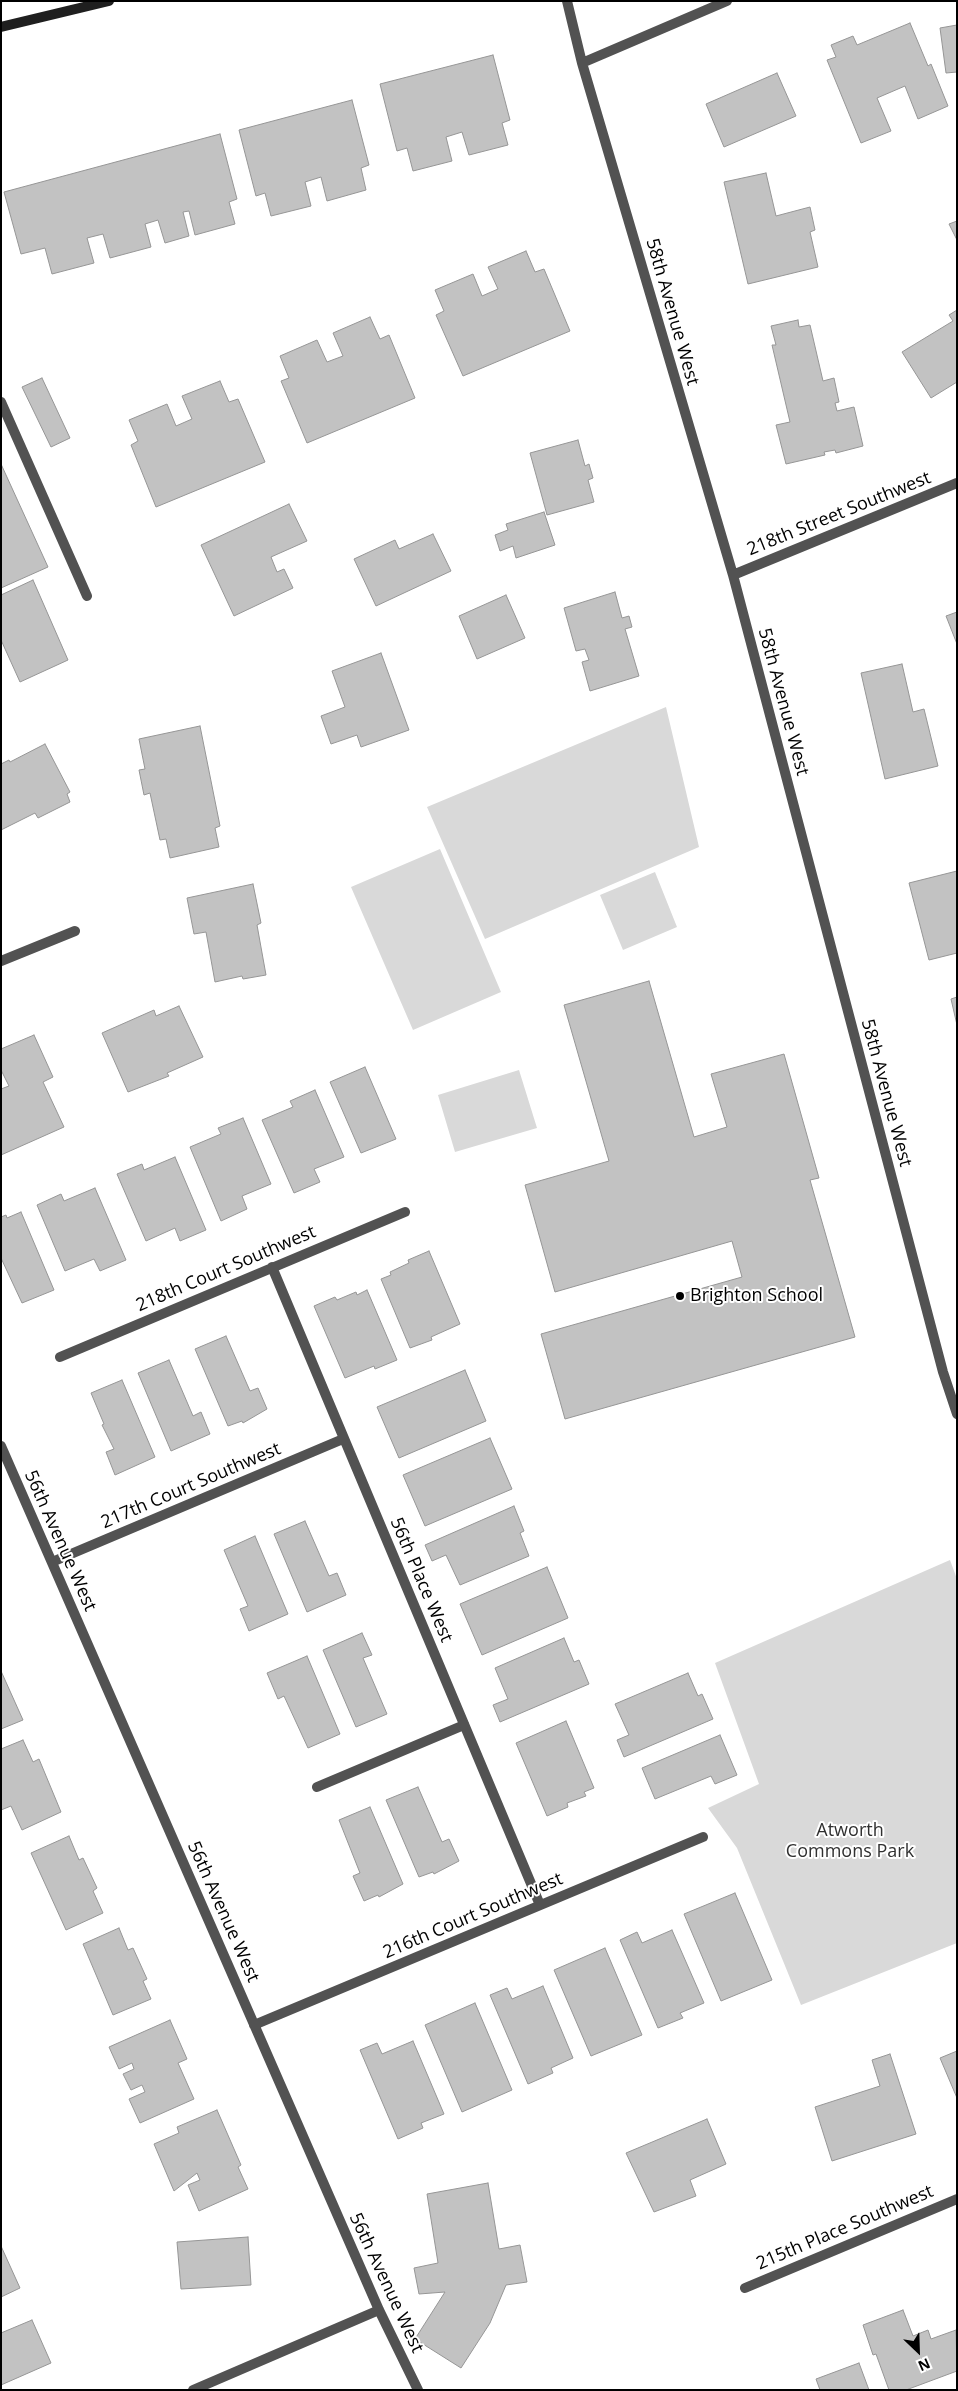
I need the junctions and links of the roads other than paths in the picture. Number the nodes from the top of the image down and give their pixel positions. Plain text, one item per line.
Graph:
1 (109, 1) edge
2 (567, 1) edge
3 (727, 1) edge
4 (1, 27) edge
5 (582, 63) junction
6 (1, 402) edge
7 (957, 483) edge
8 (733, 575) junction
9 (87, 596) dead end
10 (75, 932) dead end
11 (1, 961) edge
12 (405, 1212) dead end
13 (272, 1266) junction
14 (60, 1357) dead end
15 (957, 1414) edge
16 (343, 1439) junction
17 (1, 1446) edge
18 (52, 1562) junction
19 (464, 1725) junction
20 (317, 1787) dead end
21 (703, 1837) dead end
22 (540, 1905) junction
23 (254, 2025) junction
24 (957, 2199) edge
25 (745, 2288) dead end
26 (379, 2310) junction
27 (192, 2390) edge
28 (418, 2390) edge

1 - 4 main road
2 - 5 street, 58th Avenue West
3 - 5 street
5 - 8 street, 58th Avenue West
6 - 9 street
7 - 8 street, 218th Street Southwest
8 - 15 street, 58th Avenue West
10 - 11 street
12 - 13 street, 218th Court Southwest
13 - 14 street, 218th Court Southwest
13 - 16 street, 56th Place West
16 - 18 street, 217th Court Southwest
16 - 19 street, 56th Place West
17 - 18 street, 56th Avenue West
18 - 23 street, 56th Avenue West
19 - 20 street
19 - 22 street, 56th Place West
21 - 22 street, 216th Court Southwest
22 - 23 street, 216th Court Southwest
23 - 26 street, 56th Avenue West
24 - 25 street, 215th Place Southwest
26 - 27 street
26 - 28 street, 56th Avenue West

